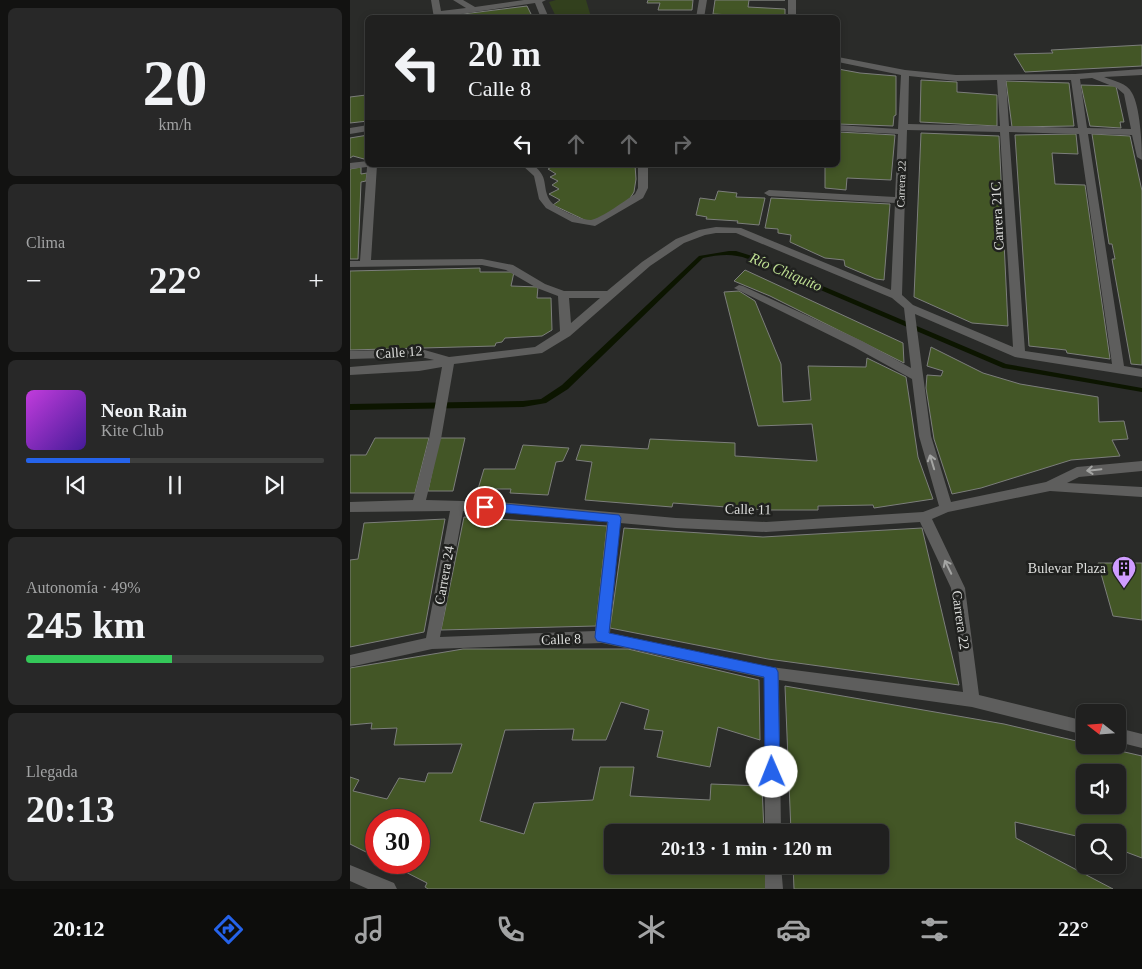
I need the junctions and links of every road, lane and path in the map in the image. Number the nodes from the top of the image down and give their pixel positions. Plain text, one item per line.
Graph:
1 (435, 0) edge
2 (457, 0) edge
3 (540, 0) edge
4 (703, 0) edge
5 (792, 0) edge
6 (474, 9) junction
7 (437, 15) edge
8 (442, 15) edge
9 (545, 15) edge
10 (700, 15) edge
11 (792, 15) edge
12 (840, 60) edge
13 (1142, 72) edge
14 (905, 73) junction
15 (1090, 75) junction
16 (1075, 76) junction
17 (1001, 77) junction
18 (365, 128) edge
19 (840, 128) edge
20 (903, 129) junction
21 (1082, 130) junction
22 (350, 131) edge
23 (1006, 131) junction
24 (1137, 132) junction
25 (1142, 157) edge
26 (365, 164) edge
27 (350, 166) edge
28 (372, 167) edge
29 (529, 167) edge
30 (643, 167) edge
31 (769, 193) dead end
32 (900, 200) junction
33 (350, 264) edge
34 (365, 264) junction
35 (739, 288) dead end
36 (563, 294) junction
37 (611, 295) junction
38 (896, 296) junction
39 (909, 311) junction
40 (566, 333) junction
41 (1019, 354) junction
42 (350, 355) edge
43 (449, 361) junction
44 (1119, 370) junction
45 (350, 371) edge
46 (1142, 373) edge
47 (918, 377) junction
48 (1142, 466) edge
49 (1050, 486) junction
50 (1142, 492) edge
51 (418, 505) junction
52 (350, 507) edge
53 (457, 507) junction
54 (946, 508) junction
55 (924, 517) junction
56 (614, 518) junction
57 (602, 637) junction
58 (432, 643) junction
59 (350, 661) edge
60 (771, 672) junction
61 (972, 700) junction
62 (1076, 726) edge
63 (1126, 737) edge
64 (1142, 741) edge
65 (773, 824) edge
66 (350, 873) edge
67 (773, 874) edge
68 (388, 889) edge
69 (774, 889) edge

1 - 7 street
2 - 6 street
3 - 6 street
3 - 9 street
4 - 10 street
5 - 11 street
6 - 8 street
12 - 14 street
13 - 15 street
14 - 17 street
14 - 20 street, Carrera 22
15 - 16 street
15 - 24 street
16 - 17 street
16 - 21 street
17 - 23 street, Carrera 21C
18 - 22 street
19 - 20 street
20 - 23 street
20 - 32 street, Carrera 22
21 - 23 street
21 - 24 street
21 - 44 street
23 - 41 street, Carrera 21C
24 - 25 street
26 - 27 street
28 - 34 street
29 - 30 street
31 - 32 street
32 - 38 street, Carrera 22
33 - 34 street
34 - 36 street
35 - 47 street
36 - 37 street
36 - 40 street
37 - 38 street, Calle 12
37 - 40 street, Calle 12
38 - 39 street, Calle 12
39 - 41 street, Calle 12
39 - 47 street
40 - 43 street, Calle 12
41 - 44 street, Calle 12
42 - 43 street
43 - 45 street, Calle 12
43 - 51 street
44 - 46 street, Calle 12
54 -> 47 street
48 -> 49 street
49 - 50 street, Calle 11
49 - 54 street, Calle 11
51 - 52 street, Calle 11
51 - 53 street, Calle 11
53 - 56 street, Calle 11
53 - 58 street, Carrera 24
54 - 55 street, Calle 11
55 - 56 street, Calle 11
61 -> 55 street, Carrera 22
56 - 57 street
57 - 58 street, Calle 8
57 - 60 street, Calle 8
58 - 59 street, Calle 8
60 - 61 street, Calle 8
60 - 65 street
61 - 62 street, Calle 8
63 - 64 street
66 - 68 street
67 - 69 street

